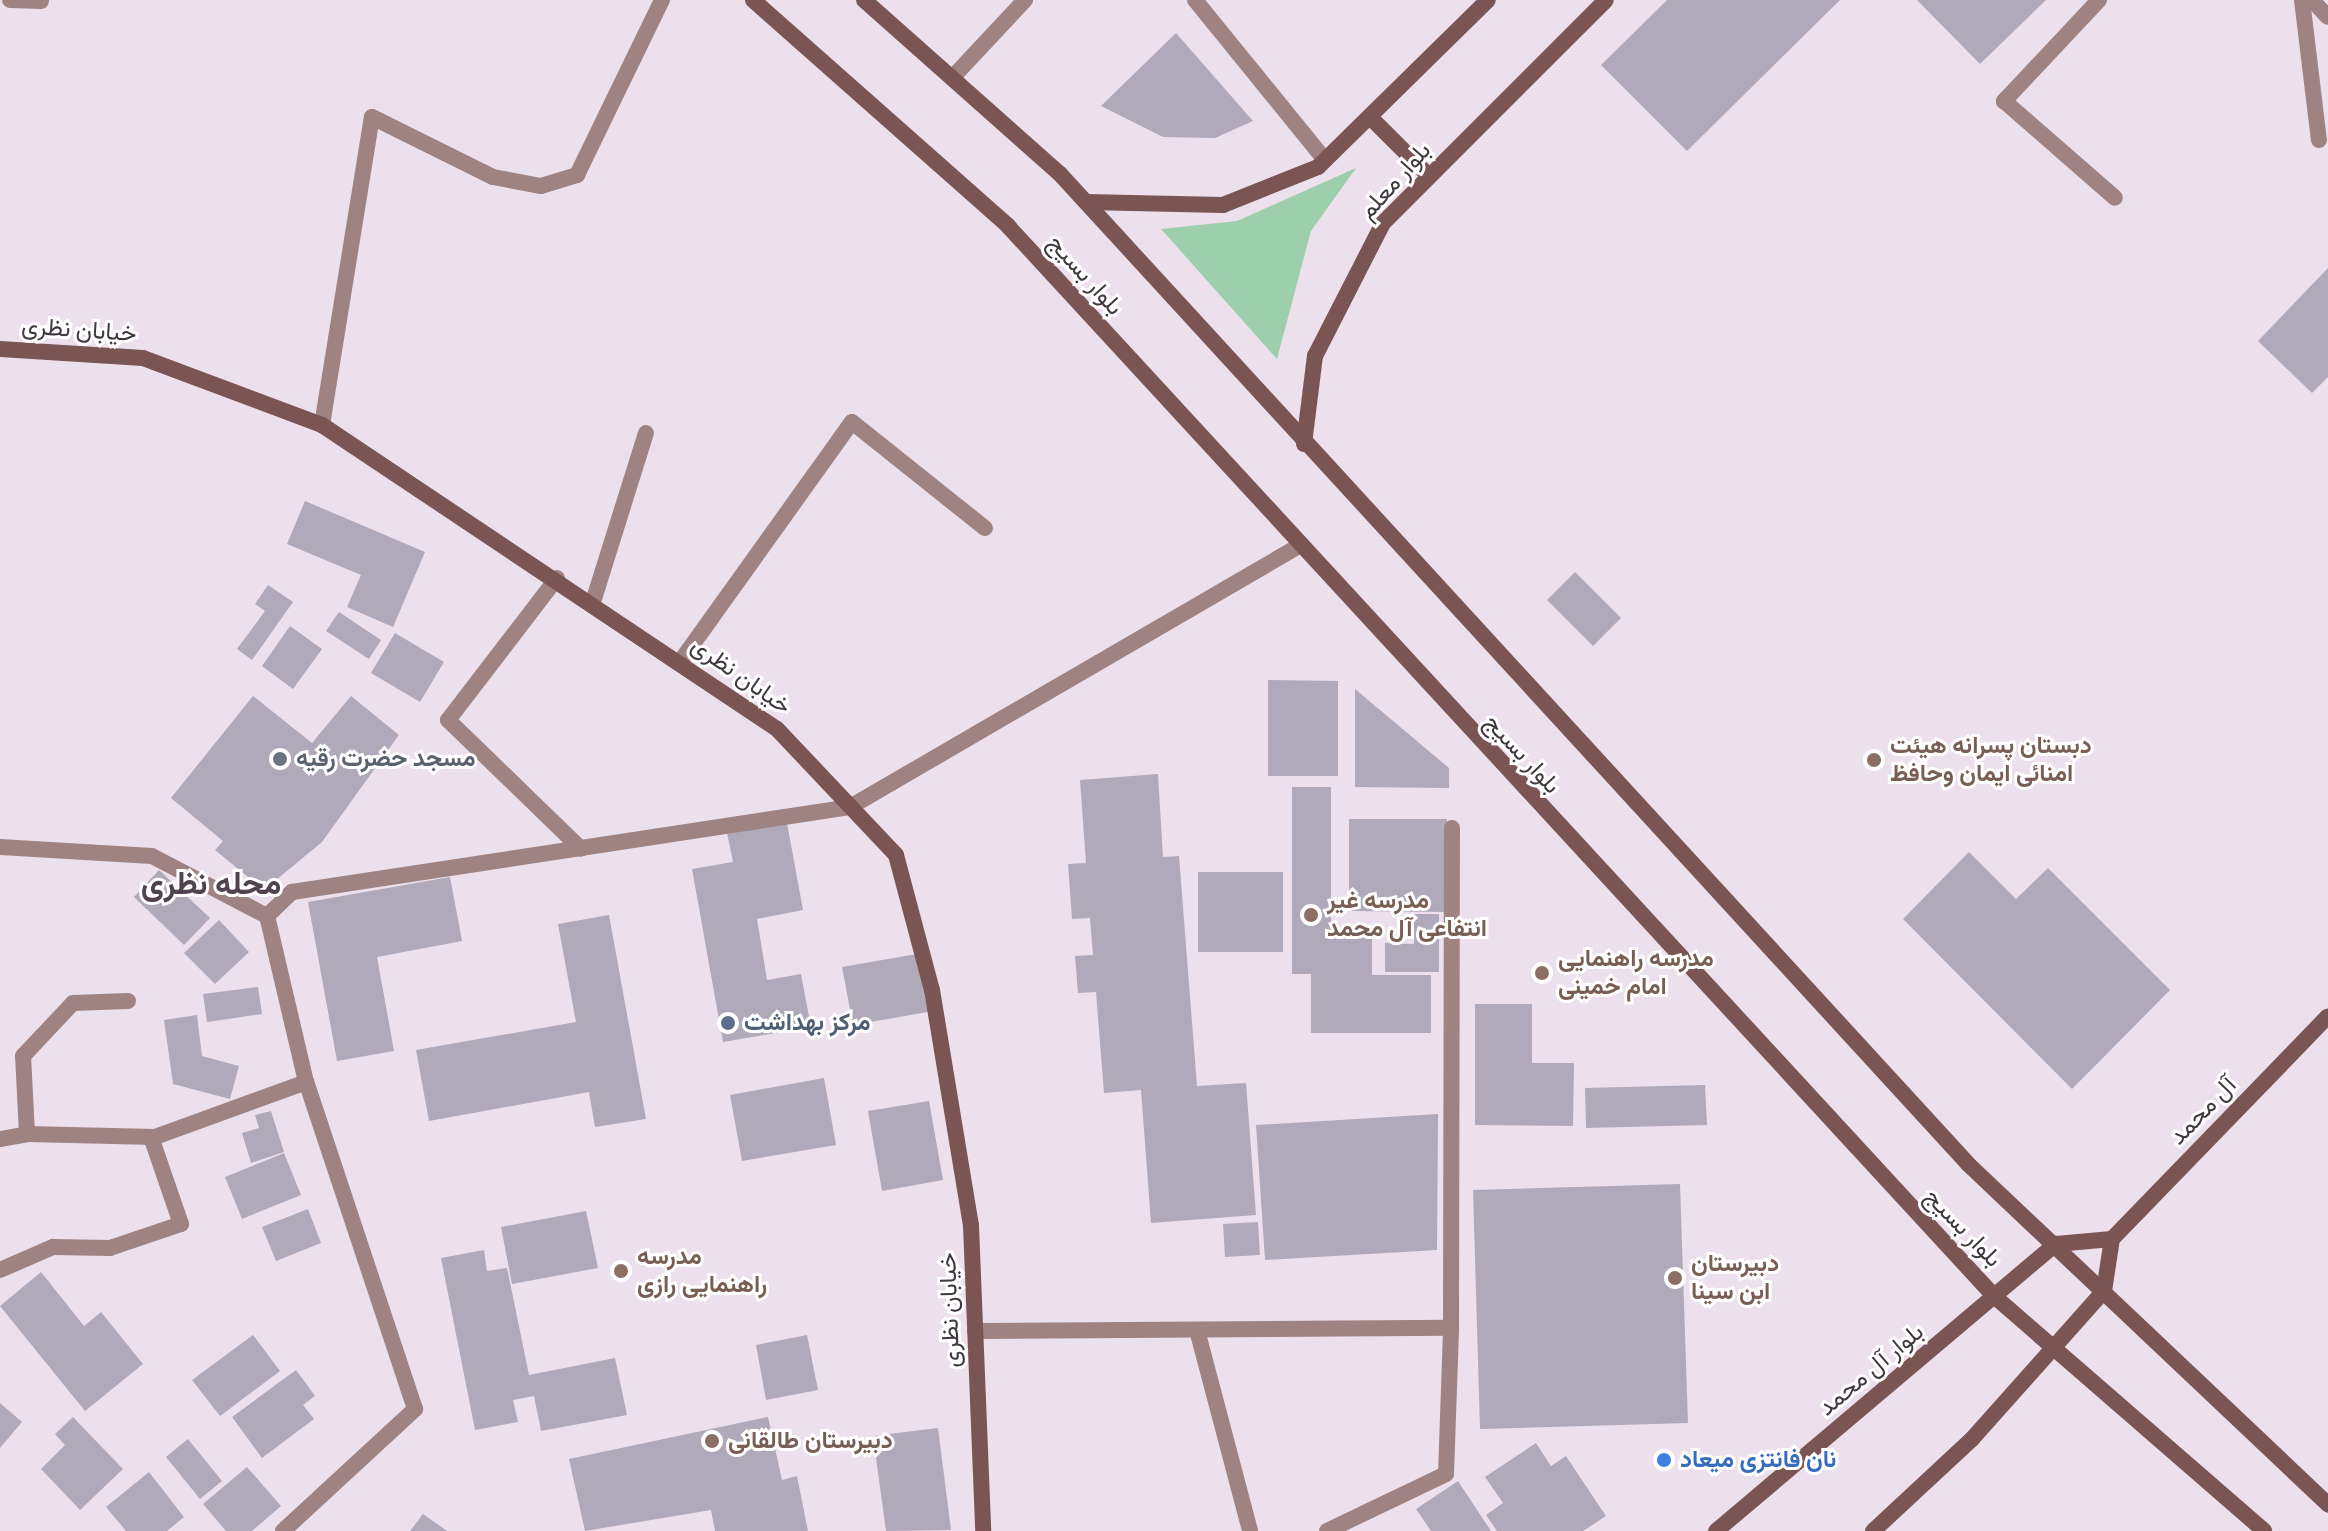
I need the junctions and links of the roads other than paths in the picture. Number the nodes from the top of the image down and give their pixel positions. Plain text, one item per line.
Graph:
1 (10, 0) edge
2 (662, 0) edge
3 (753, 0) edge
4 (864, 0) edge
5 (1025, 0) edge
6 (1195, 0) edge
7 (1488, 0) edge
8 (1606, 0) edge
9 (2099, 0) edge
10 (2302, 0) edge
11 (2312, 0) edge
12 (41, 1) edge
13 (2328, 17) edge
14 (952, 78) junction
15 (1370, 117) junction
16 (2319, 140) dead end
17 (1325, 160) junction
18 (1429, 176) junction
19 (2115, 198) dead end
20 (1086, 202) junction
21 (0, 349) edge
22 (322, 425) junction
23 (646, 433) dead end
24 (1304, 444) junction
25 (985, 528) dead end
26 (1299, 546) junction
27 (557, 578) junction
28 (593, 602) junction
29 (680, 662) junction
30 (850, 807) junction
31 (1452, 828) dead end
32 (0, 847) edge
33 (581, 849) junction
34 (267, 916) junction
35 (128, 1001) dead end
36 (2328, 1016) edge
37 (306, 1082) junction
38 (27, 1134) junction
39 (151, 1137) junction
40 (0, 1139) edge
41 (2112, 1239) junction
42 (2056, 1244) junction
43 (0, 1270) edge
44 (2104, 1291) junction
45 (1994, 1296) junction
46 (1451, 1328) junction
47 (1197, 1330) junction
48 (975, 1331) junction
49 (2049, 1349) junction
50 (2328, 1505) edge
51 (283, 1531) edge
52 (983, 1531) edge
53 (1250, 1531) edge
54 (1327, 1531) edge
55 (1716, 1531) edge
56 (1873, 1531) edge
57 (2264, 1531) edge

1 - 12 street
2 - 22 street
3 - 26 main road, بلوار بسیج
4 - 14 main road, بلوار بسیج
5 - 14 street
6 - 17 street
7 - 15 main road
8 - 18 main road, بلوار معلم
9 - 19 street
10 - 16 street
11 - 13 street
14 - 20 main road, بلوار بسیج
15 - 17 main road
15 - 18 main road
17 - 20 main road
18 - 24 main road, بلوار معلم
20 - 24 main road, بلوار بسیج
21 - 22 main road, خیابان نظری
22 - 27 main road, خیابان نظری
23 - 28 street
24 - 42 main road, بلوار بسیج
25 - 29 street
26 - 30 street
26 - 45 main road, بلوار بسیج
27 - 28 main road, خیابان نظری
27 - 33 street
28 - 29 main road, خیابان نظری
29 - 30 main road, خیابان نظری
30 - 33 street
30 - 48 main road, خیابان نظری
31 - 46 street
32 - 34 street
33 - 34 street
34 - 37 street
35 - 38 street
36 - 41 main road, آل محمد
37 - 39 street
37 - 51 street
38 - 39 street
38 - 40 street
39 - 43 street
41 - 42 main road
41 - 44 main road
42 - 44 main road, بلوار بسیج
42 - 45 main road, بلوار آل محمد
44 - 49 main road
44 - 50 main road, بلوار بسیج
45 - 49 main road, بلوار بسیج
45 - 55 main road, بلوار آل محمد
46 - 47 street
46 - 54 street
47 - 48 street
47 - 53 street
48 - 52 main road, خیابان نظری
49 - 56 main road
49 - 57 main road, بلوار بسیج

